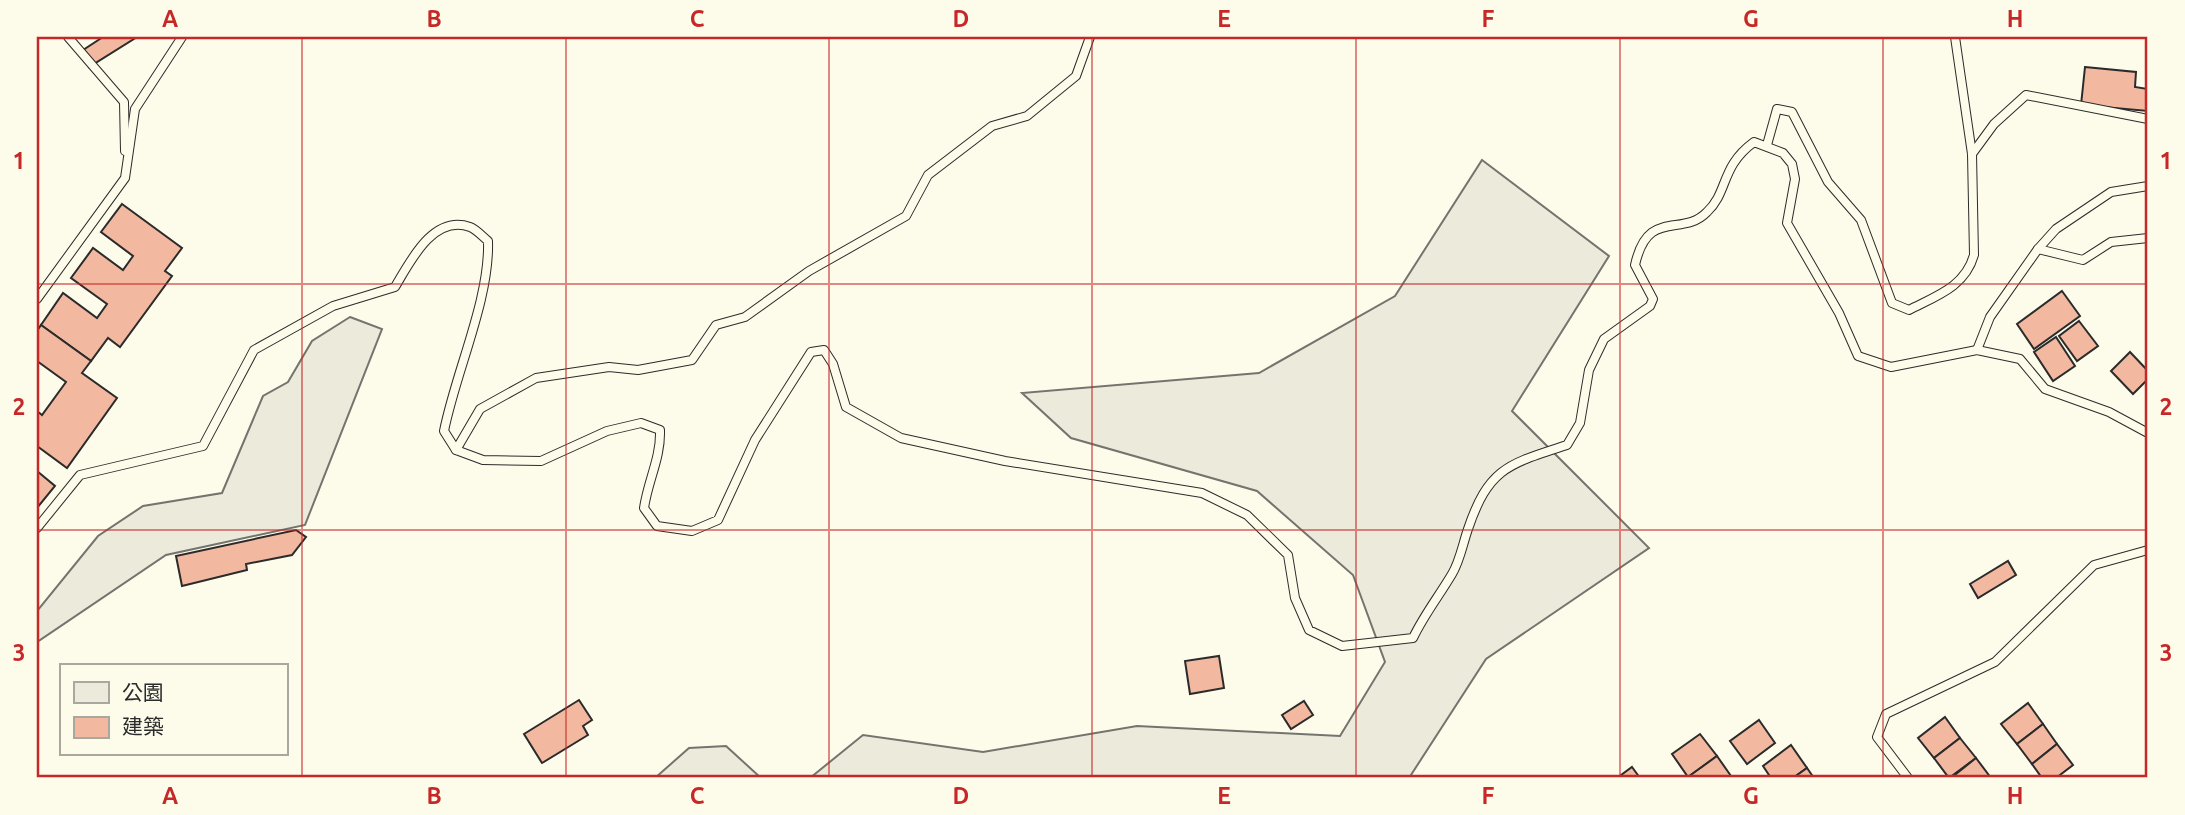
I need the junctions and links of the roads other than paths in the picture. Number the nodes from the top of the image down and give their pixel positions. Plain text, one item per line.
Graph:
1 (68, 37) edge
2 (182, 37) edge
3 (1090, 37) edge
4 (1955, 37) edge
5 (2148, 119) edge
6 (1768, 145) junction
7 (1972, 154) junction
8 (125, 178) junction
9 (2148, 186) edge
10 (2148, 238) edge
11 (2038, 249) junction
12 (37, 299) edge
13 (1977, 349) junction
14 (2148, 433) edge
15 (456, 450) junction
16 (37, 528) edge
17 (2148, 550) edge
18 (1908, 778) edge

1 - 8 lane
2 - 8 lane
3 - 15 lane
4 - 7 lane
5 - 7 lane
6 - 7 lane
6 - 13 lane
6 - 15 lane
8 - 12 lane
9 - 11 lane
10 - 11 lane
11 - 13 lane
13 - 14 lane
15 - 16 lane
17 - 18 lane

